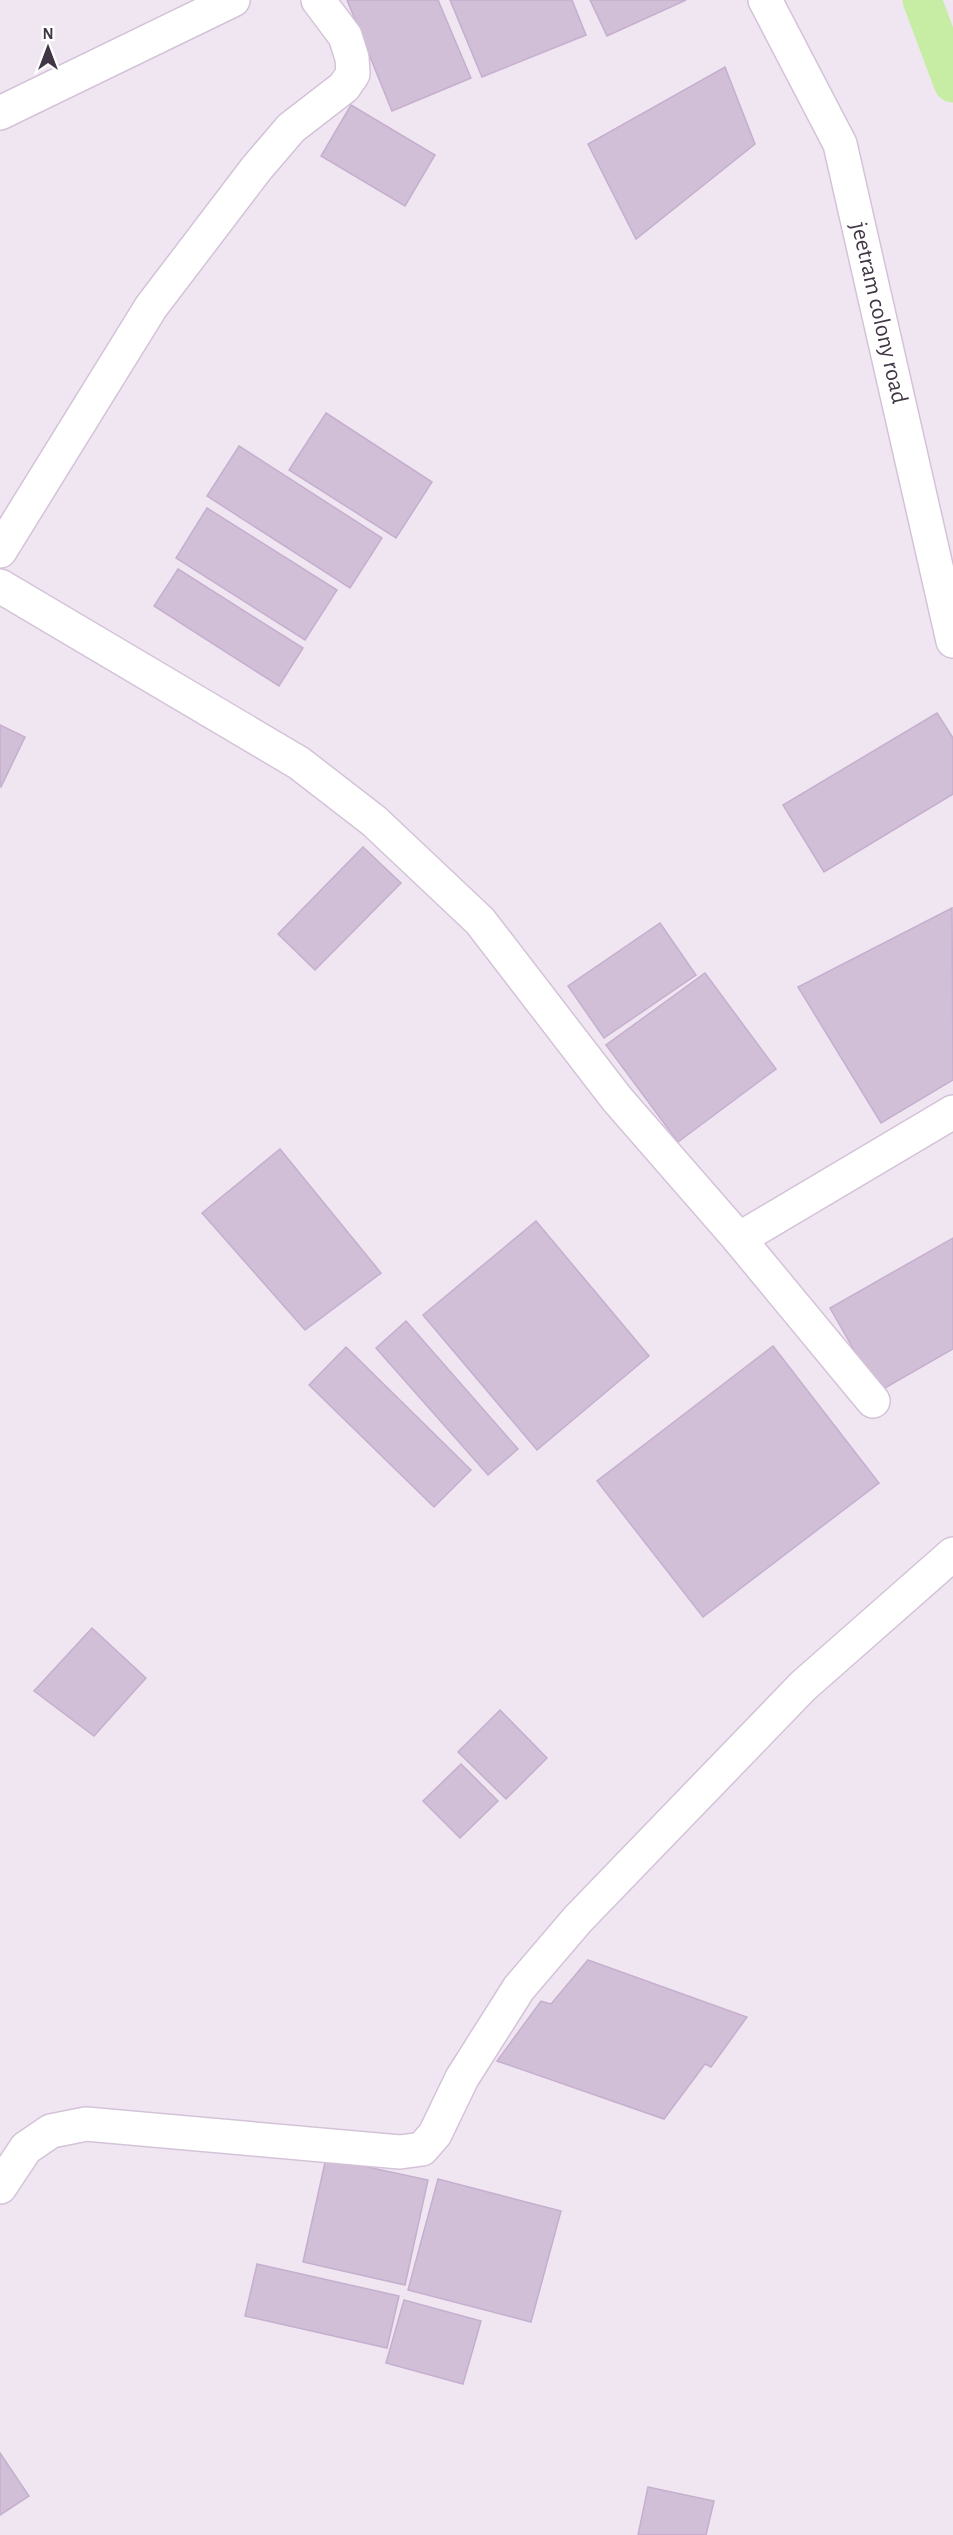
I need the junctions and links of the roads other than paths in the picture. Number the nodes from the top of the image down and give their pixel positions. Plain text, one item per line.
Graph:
1 (234, 0) edge
2 (318, 0) edge
3 (765, 0) edge
4 (0, 113) edge
5 (0, 551) edge
6 (0, 586) edge
7 (953, 641) edge
8 (953, 1112) edge
9 (739, 1239) junction
10 (873, 1401) dead end
11 (953, 1554) edge
12 (0, 2187) edge

1 - 4 street
2 - 5 street
3 - 7 street, jeetram colony road
6 - 9 street
8 - 9 street
9 - 10 street
11 - 12 street

